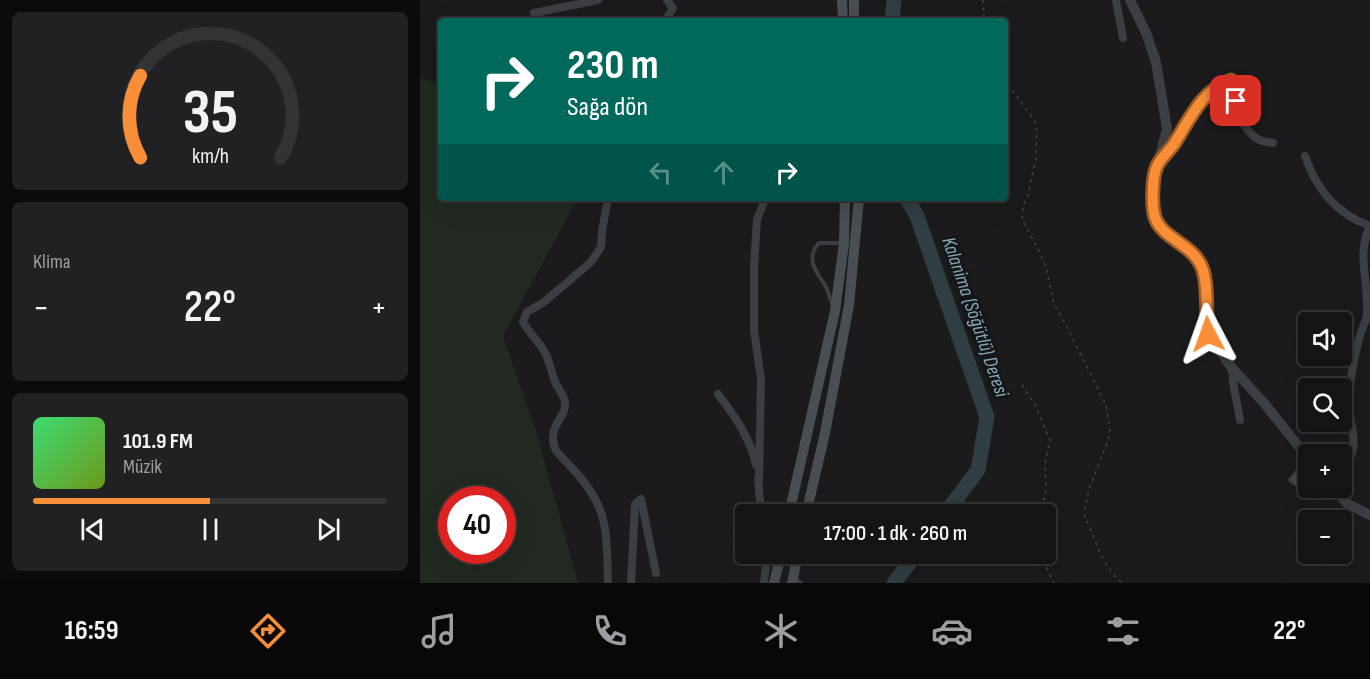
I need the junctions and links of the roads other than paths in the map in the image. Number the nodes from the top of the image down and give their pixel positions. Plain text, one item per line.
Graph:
1 (598, 0) edge
2 (667, 0) edge
3 (1116, 0) edge
4 (1130, 0) edge
5 (845, 1) edge
6 (534, 13) dead end
7 (667, 18) edge
8 (838, 18) edge
9 (843, 18) edge
10 (853, 18) edge
11 (1123, 38) dead end
12 (1274, 143) dead end
13 (1305, 156) dead end
14 (1156, 167) junction
15 (607, 201) edge
16 (765, 201) edge
17 (845, 201) edge
18 (859, 201) edge
19 (1370, 226) edge
20 (844, 243) junction
21 (835, 311) junction
22 (1232, 368) junction
23 (718, 394) dead end
24 (1240, 420) dead end
25 (1298, 446) edge
26 (1352, 452) edge
27 (759, 481) junction
28 (1342, 498) edge
29 (760, 504) edge
30 (791, 504) edge
31 (808, 504) edge
32 (1370, 515) edge
33 (766, 564) edge
34 (779, 564) edge
35 (797, 564) edge
36 (657, 573) dead end
37 (795, 581) edge
38 (608, 583) edge
39 (631, 583) edge
40 (764, 583) edge
41 (774, 583) edge

1 - 6 street
2 - 7 street
3 - 11 street
4 - 14 street
5 - 8 street
5 - 9 main road
5 - 10 main road
12 - 14 street
13 - 19 street
14 - 22 street
15 - 38 street
16 - 27 street
17 - 20 main road
18 - 31 main road
19 - 26 street
20 - 21 main road
20 - 21 lane
21 - 30 main road
22 - 24 street
22 - 25 street
23 - 27 street
27 - 29 street
28 - 32 street
33 - 40 street
34 - 41 main road
35 - 37 main road
36 - 39 street

